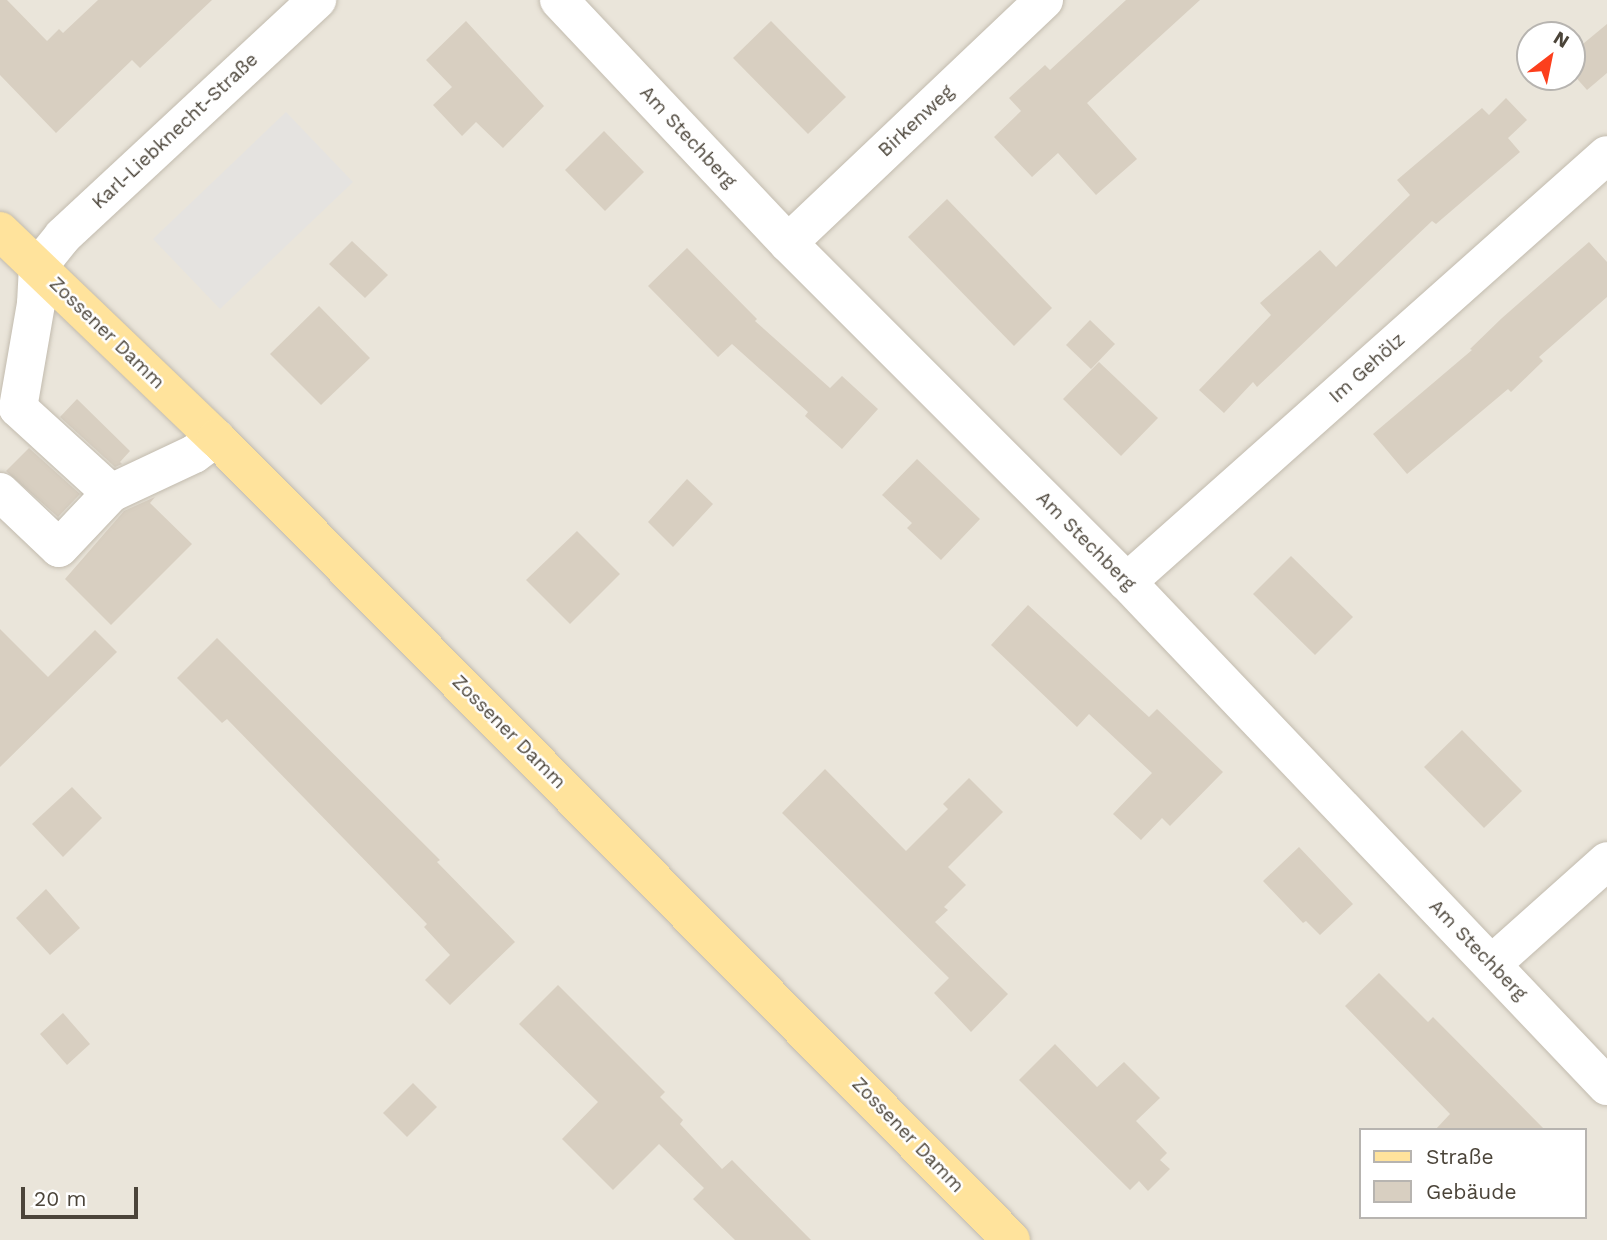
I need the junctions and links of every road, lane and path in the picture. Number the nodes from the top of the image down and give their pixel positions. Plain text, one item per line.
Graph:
1 (317, 0) edge
2 (559, 0) edge
3 (1044, 0) edge
4 (1607, 155) edge
5 (0, 231) edge
6 (788, 243) junction
7 (38, 267) junction
8 (9, 418) edge
9 (216, 438) junction
10 (0, 492) edge
11 (111, 493) junction
12 (1127, 582) junction
13 (1607, 861) edge
14 (1492, 964) junction
15 (1607, 1086) edge
16 (1011, 1240) edge

1 - 7 street, Karl-Liebknecht-Straße
2 - 6 street, Am Stechberg
3 - 6 street, Birkenweg
4 - 12 street, Im Gehölz
5 - 7 main road, Zossener Damm
6 - 12 street, Am Stechberg
7 - 8 street
7 - 9 main road, Zossener Damm
8 - 11 street
9 - 11 street
9 - 16 main road, Zossener Damm
10 - 11 street
12 - 14 street, Am Stechberg
13 - 14 street
14 - 15 street, Am Stechberg

